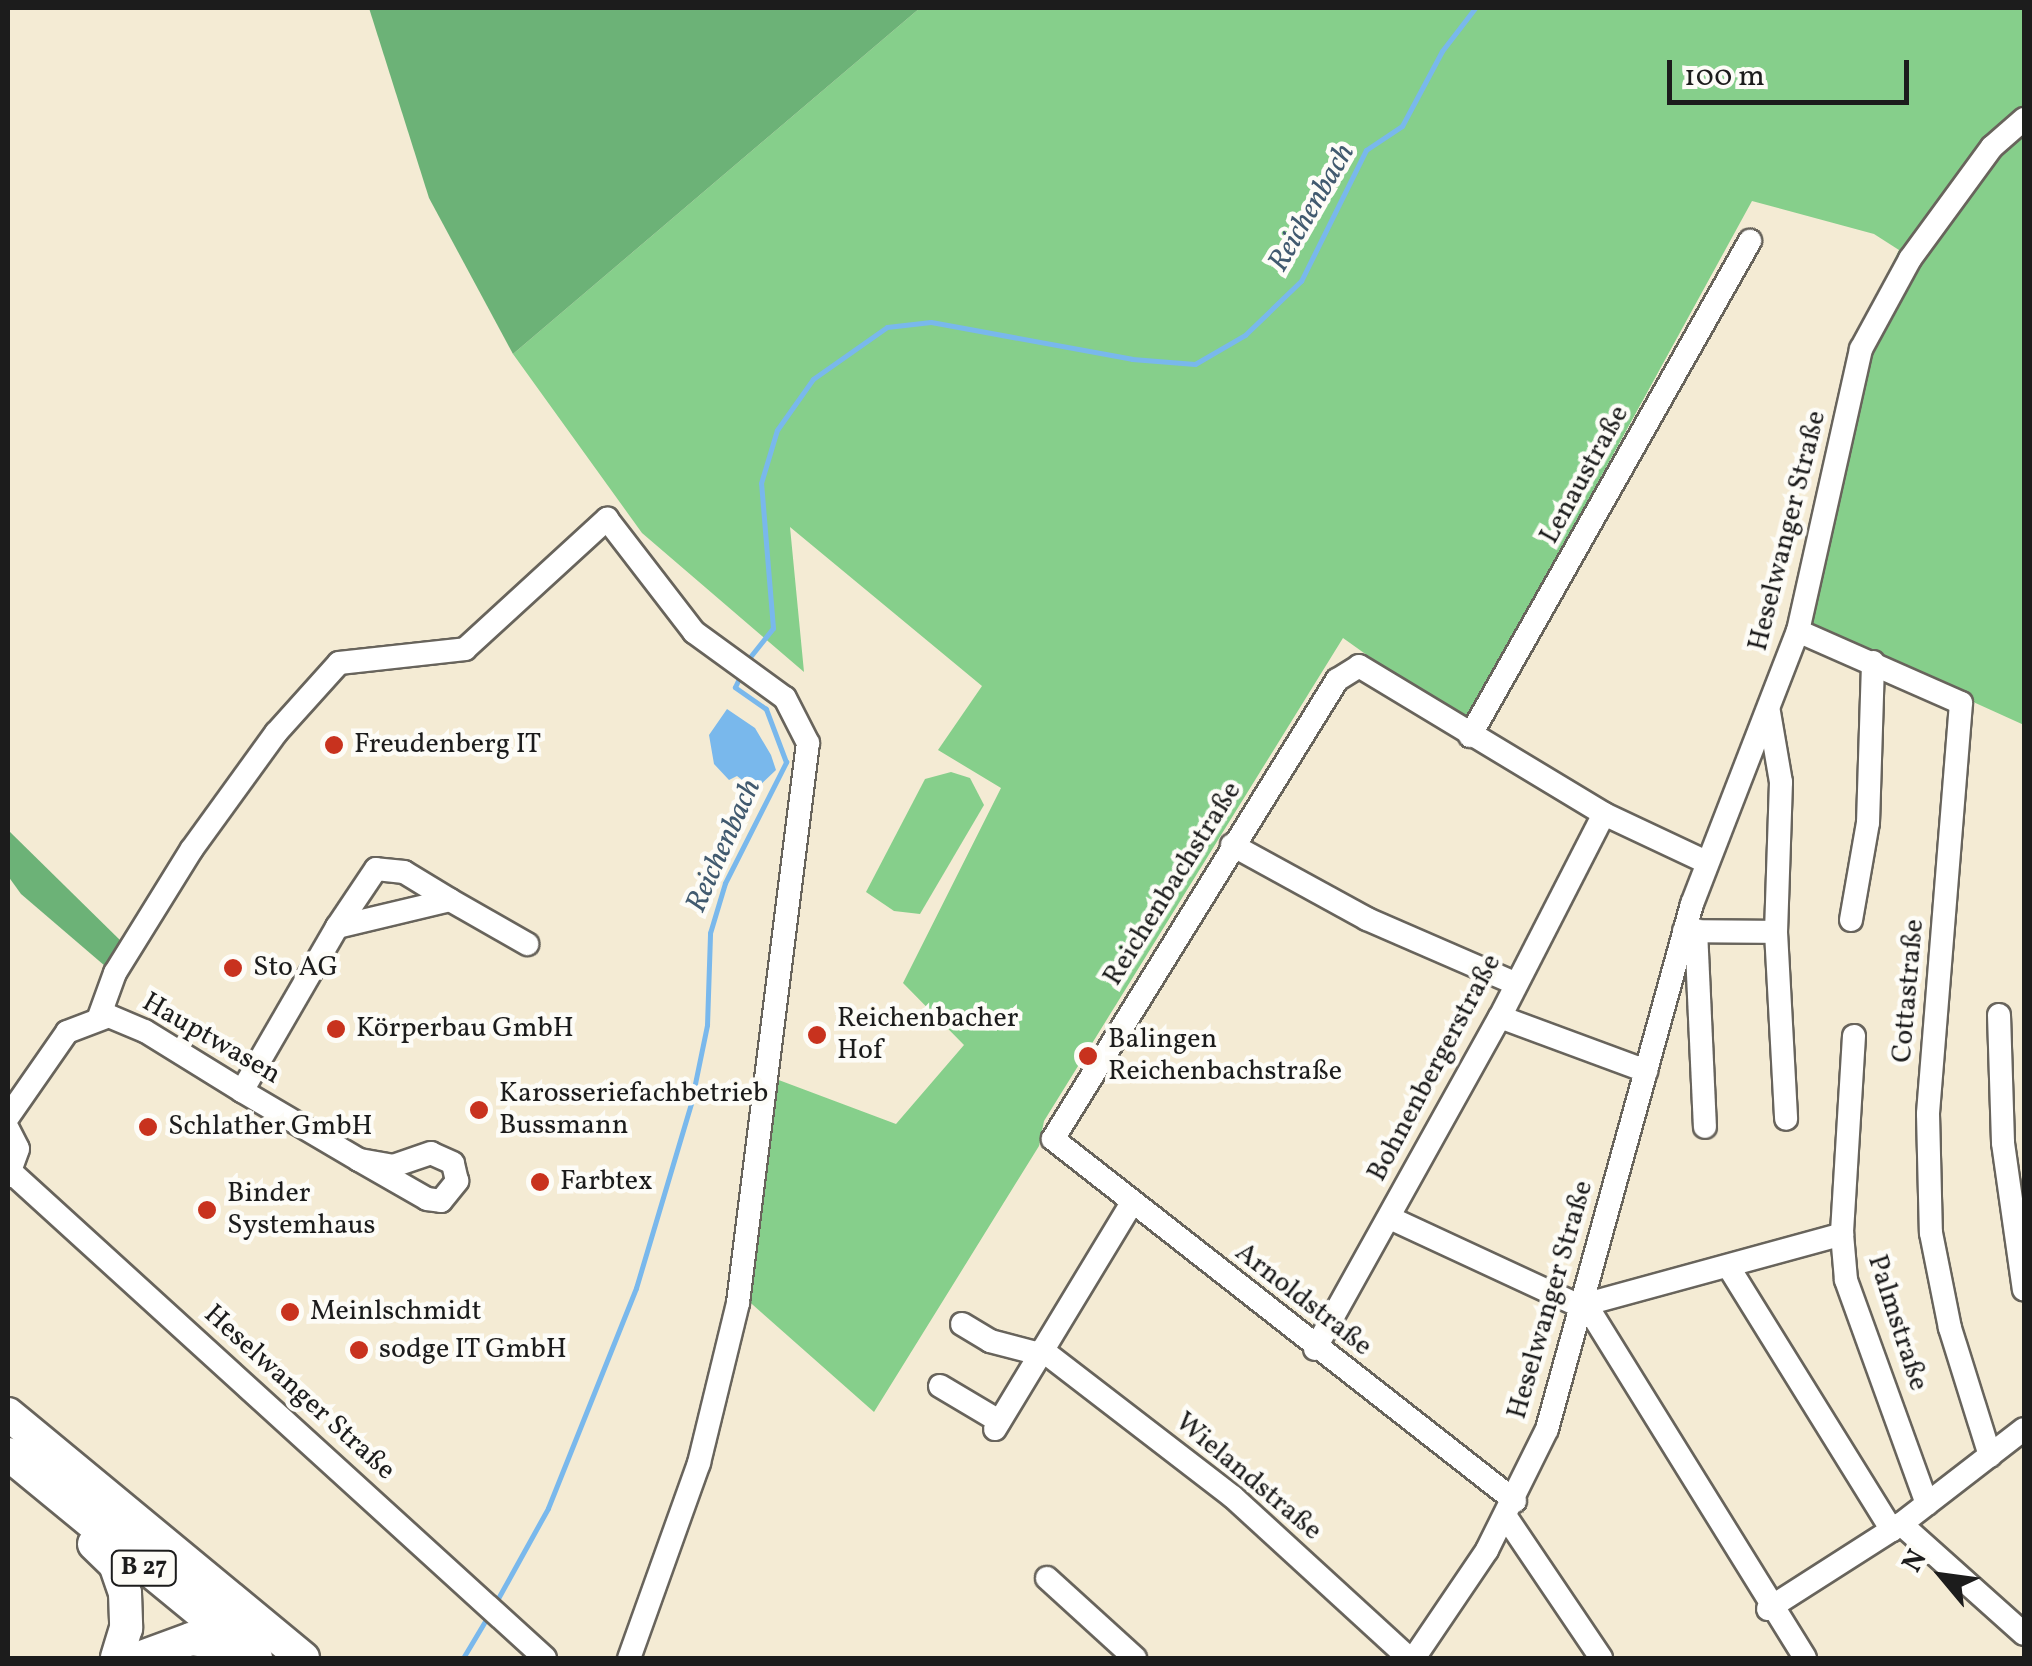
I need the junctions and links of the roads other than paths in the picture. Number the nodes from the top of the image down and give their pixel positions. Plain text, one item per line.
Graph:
1 (2024, 118) edge
2 (1750, 241) dead end
3 (1798, 631) junction
4 (1873, 662) junction
5 (1770, 712) junction
6 (1470, 736) junction
7 (1604, 814) junction
8 (1232, 845) junction
9 (1706, 862) junction
10 (450, 900) junction
11 (1851, 920) dead end
12 (337, 927) junction
13 (1690, 930) junction
14 (1776, 932) junction
15 (528, 944) dead end
16 (1514, 984) junction
17 (2000, 1014) dead end
18 (99, 1017) junction
19 (1500, 1017) junction
20 (1854, 1036) dead end
21 (1646, 1071) junction
22 (242, 1091) junction
23 (8, 1117) edge
24 (1786, 1119) dead end
25 (1705, 1128) dead end
26 (8, 1129) edge
27 (1054, 1145) joint
28 (359, 1160) dead end
29 (9, 1174) edge
30 (1131, 1204) junction
31 (1390, 1218) junction
32 (1842, 1234) junction
33 (1728, 1266) junction
34 (2024, 1290) edge
35 (1583, 1305) junction
36 (962, 1324) dead end
37 (1315, 1348) junction
38 (1041, 1352) junction
39 (940, 1386) dead end
40 (8, 1414) edge
41 (2024, 1429) edge
42 (8, 1454) edge
43 (1990, 1456) junction
44 (50, 1490) junction
45 (1927, 1504) junction
46 (1510, 1509) junction
47 (1896, 1527) junction
48 (1047, 1578) dead end
49 (1768, 1609) junction
50 (2024, 1634) edge
51 (248, 1652) edge
52 (117, 1658) edge
53 (140, 1658) edge
54 (303, 1658) edge
55 (545, 1658) edge
56 (629, 1658) edge
57 (1134, 1658) edge
58 (1411, 1658) edge
59 (1601, 1658) edge
60 (1804, 1658) edge

1 - 3 street, Heselwanger Straße
2 - 6 street, Lenaustraße
3 - 4 street, Cottastraße
3 - 5 street, Heselwanger Straße
4 - 11 street
4 - 43 street, Cottastraße
5 - 9 street, Heselwanger Straße
5 - 14 street
6 - 7 street
6 - 8 street, Reichenbachstraße
7 - 9 street
7 - 16 street, Bohnenbergerstraße
8 - 16 street
8 - 27 street, Reichenbachstraße
9 - 13 street, Heselwanger Straße
10 - 12 street
10 - 12 street
10 - 15 street
12 - 22 street
13 - 14 street
13 - 21 street, Heselwanger Straße
13 - 25 street
14 - 24 street
16 - 19 street, Bohnenbergerstraße
17 - 34 street
18 - 22 street, Hauptwasen
18 - 23 street, Hauptwasen
18 - 56 street
19 - 21 street
19 - 31 street, Bohnenbergerstraße
20 - 32 street, Palmstraße
21 - 35 street, Heselwanger Straße
22 - 28 street, Hauptwasen
26 - 29 street
27 - 30 street, Arnoldstraße
29 - 55 street, Heselwanger Straße
30 - 37 street, Arnoldstraße
30 - 38 street
31 - 35 street
31 - 37 street, Bohnenbergerstraße
32 - 33 street
32 - 45 street, Palmstraße
33 - 35 street
33 - 47 street
35 - 46 street, Heselwanger Straße
35 - 49 street
36 - 38 street
37 - 46 street, Arnoldstraße
38 - 39 street
38 - 58 street, Wielandstraße
40 - 54 highway, B 27
41 - 43 street
42 - 44 highway, B 27
43 - 45 street
44 - 51 highway, B 27
44 - 52 highway
45 - 47 street
46 - 58 street, Heselwanger Straße
46 - 59 street, Arnoldstraße
47 - 49 street
47 - 50 street
48 - 57 street
49 - 60 street
51 - 53 highway

